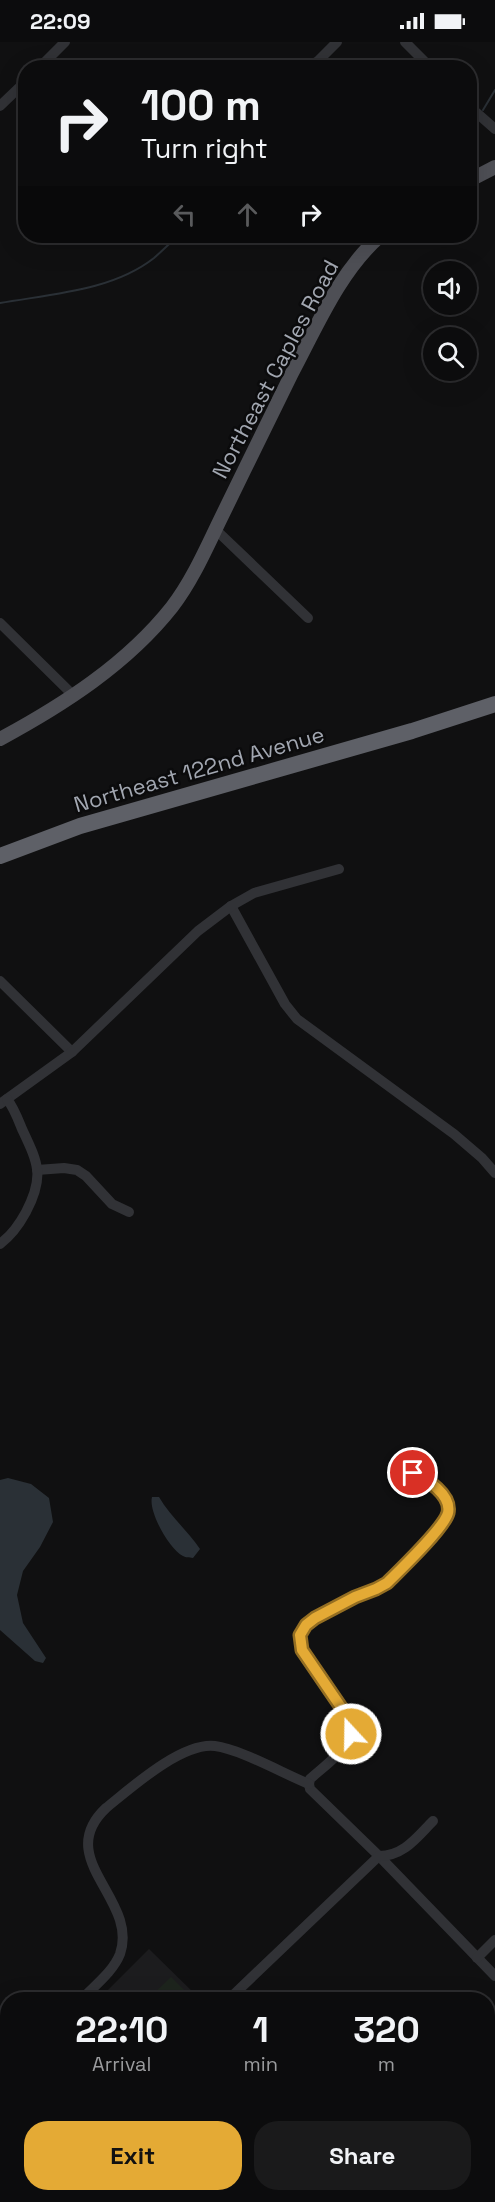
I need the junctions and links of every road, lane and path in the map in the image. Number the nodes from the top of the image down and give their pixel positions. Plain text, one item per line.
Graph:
1 (65, 42) edge
2 (336, 42) edge
3 (405, 42) edge
4 (47, 60) edge
5 (318, 60) edge
6 (423, 60) edge
7 (18, 89) edge
8 (0, 106) edge
9 (477, 113) edge
10 (495, 129) edge
11 (495, 167) edge
12 (477, 176) edge
13 (373, 243) edge
14 (216, 529) junction
15 (308, 618) dead end
16 (0, 623) edge
17 (74, 696) junction
18 (495, 704) edge
19 (0, 739) edge
20 (0, 855) edge
21 (339, 869) dead end
22 (231, 906) junction
23 (0, 981) edge
24 (72, 1052) junction
25 (4, 1102) edge
26 (37, 1170) junction
27 (495, 1173) edge
28 (129, 1212) dead end
29 (0, 1244) edge
30 (403, 1473) dead end
31 (309, 1784) junction
32 (433, 1821) dead end
33 (379, 1856) junction
34 (495, 1940) edge
35 (477, 1958) junction
36 (495, 1976) edge
37 (88, 1992) edge
38 (235, 1992) edge

1 - 4 street
2 - 5 street
3 - 6 street
7 - 8 street
9 - 10 street
11 - 12 main road
13 - 14 main road, Northeast Caples Road
14 - 15 street
14 - 17 main road
16 - 17 street
17 - 19 main road
18 - 20 highway, Northeast 122nd Avenue
21 - 22 street
22 - 24 street
22 - 27 street
23 - 24 street
24 - 25 street
25 - 26 street
26 - 28 street
26 - 29 street
30 - 31 street
31 - 33 street
31 - 37 street
32 - 33 street
33 - 35 street
33 - 38 street
34 - 35 street
35 - 36 street

